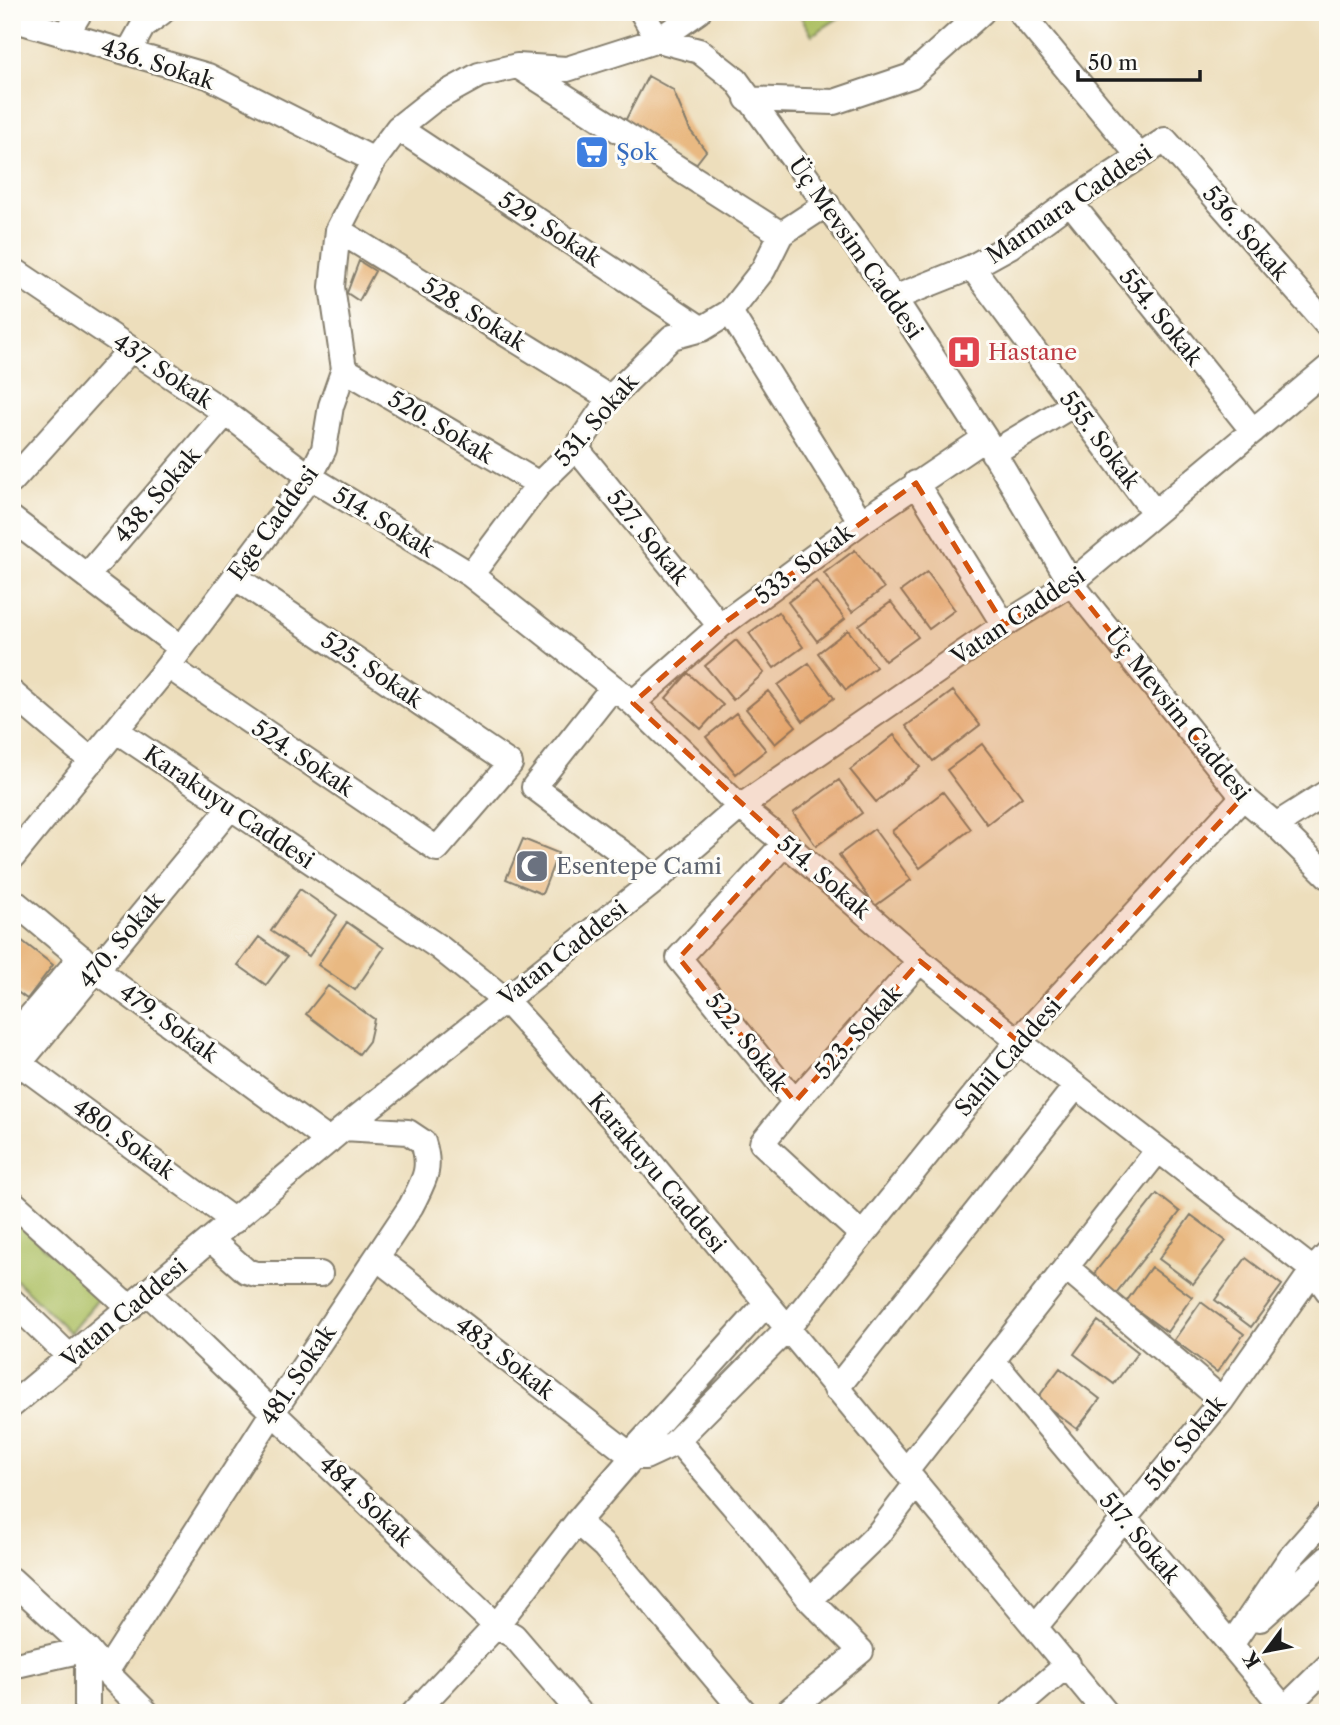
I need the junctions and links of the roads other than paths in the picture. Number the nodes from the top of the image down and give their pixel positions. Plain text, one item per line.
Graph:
1 (80, 12) edge
2 (162, 12) edge
3 (642, 12) edge
4 (698, 12) edge
5 (982, 12) edge
6 (1020, 12) edge
7 (12, 19) edge
8 (66, 35) junction
9 (658, 40) junction
10 (128, 53) junction
11 (517, 66) junction
12 (747, 99) junction
13 (398, 128) junction
14 (1165, 140) joint
15 (1139, 156) junction
16 (374, 160) junction
17 (1070, 202) junction
18 (827, 204) junction
19 (338, 230) junction
20 (781, 234) junction
21 (972, 267) junction
22 (12, 270) edge
23 (894, 298) junction
24 (730, 312) junction
25 (1328, 326) edge
26 (702, 329) junction
27 (130, 350) junction
28 (1328, 368) edge
29 (344, 369) junction
30 (610, 398) junction
31 (1074, 404) junction
32 (226, 413) junction
33 (1253, 431) junction
34 (989, 446) junction
35 (576, 448) junction
36 (310, 477) junction
37 (12, 481) edge
38 (916, 483) junction
39 (538, 484) junction
40 (1154, 512) junction
41 (12, 519) edge
42 (861, 522) junction
43 (471, 575) junction
44 (87, 576) junction
45 (235, 577) junction
46 (1071, 583) junction
47 (1004, 625) junction
48 (720, 626) junction
49 (175, 657) junction
50 (613, 687) junction
51 (12, 693) edge
52 (633, 703) junction
53 (117, 732) junction
54 (92, 761) junction
55 (1328, 792) edge
56 (1243, 797) junction
57 (740, 807) junction
58 (230, 808) junction
59 (1276, 825) junction
60 (785, 844) junction
61 (16, 847) edge
62 (437, 849) joint
63 (1328, 876) edge
64 (657, 879) junction
65 (12, 900) edge
66 (920, 961) junction
67 (88, 963) junction
68 (504, 999) junction
69 (12, 1038) edge
70 (1018, 1041) junction
71 (15, 1064) edge
72 (1076, 1086) junction
73 (795, 1102) junction
74 (337, 1134) junction
75 (1158, 1150) junction
76 (12, 1202) edge
77 (234, 1221) junction
78 (861, 1234) junction
79 (211, 1240) junction
80 (377, 1258) junction
81 (1320, 1262) edge
82 (1067, 1268) junction
83 (320, 1274) dead end
84 (1328, 1291) edge
85 (12, 1301) edge
86 (139, 1301) junction
87 (766, 1304) junction
88 (787, 1329) junction
89 (71, 1358) junction
90 (993, 1361) junction
91 (836, 1389) junction
92 (1222, 1400) junction
93 (12, 1405) edge
94 (274, 1412) junction
95 (677, 1440) junction
96 (634, 1457) junction
97 (911, 1478) junction
98 (1328, 1515) edge
99 (1123, 1519) junction
100 (577, 1522) junction
101 (1328, 1558) edge
102 (12, 1580) edge
103 (810, 1600) junction
104 (496, 1626) junction
105 (1035, 1627) junction
106 (1231, 1645) junction
107 (87, 1649) junction
108 (1068, 1664) junction
109 (12, 1666) edge
110 (1328, 1666) edge
111 (106, 1672) junction
112 (1286, 1711) edge
113 (87, 1713) edge
114 (147, 1713) edge
115 (414, 1713) edge
116 (580, 1713) edge
117 (745, 1713) edge
118 (786, 1713) edge
119 (1011, 1713) edge
120 (1106, 1713) edge

1 - 8 street
2 - 10 street
3 - 9 street
4 - 9 street, Ege Caddesi
5 - 12 street
6 - 15 street
7 - 8 street, 436. Sokak
8 - 10 street, 436. Sokak
9 - 11 street, Ege Caddesi
9 - 12 street, Üç Mevsim Caddesi
10 - 16 street, 436. Sokak
11 - 13 street, Ege Caddesi
11 - 20 street
12 - 18 street, Üç Mevsim Caddesi
13 - 16 street, Ege Caddesi
13 - 26 street, 529. Sokak
14 - 15 street, Marmara Caddesi
14 - 25 street, 536. Sokak
15 - 17 street, Marmara Caddesi
16 - 19 street, Ege Caddesi
17 - 21 street, Marmara Caddesi
17 - 33 street, 554. Sokak
18 - 20 street
18 - 23 street, Üç Mevsim Caddesi
19 - 29 street, Ege Caddesi
19 - 30 street, 528. Sokak
20 - 24 street, 531. Sokak
21 - 23 street, Marmara Caddesi
21 - 31 street, 555. Sokak
22 - 27 street, 437. Sokak
23 - 34 street, Üç Mevsim Caddesi
24 - 26 street, 531. Sokak
24 - 42 street
26 - 30 street, 531. Sokak
27 - 32 street, 437. Sokak
27 - 37 street
28 - 33 street, Vatan Caddesi
29 - 36 street, Ege Caddesi
29 - 39 street, 520. Sokak
30 - 35 street, 531. Sokak
31 - 34 street, 533. Sokak
31 - 40 street, 555. Sokak
32 - 36 street, 437. Sokak
32 - 44 street, 438. Sokak
33 - 40 street, Vatan Caddesi
34 - 38 street, 533. Sokak
34 - 46 street, Üç Mevsim Caddesi
35 - 39 street, 531. Sokak
35 - 48 street, 527. Sokak
36 - 43 street, 514. Sokak
36 - 45 street, Ege Caddesi
38 - 42 street, 533. Sokak
38 - 47 street
39 - 43 street, 531. Sokak
40 - 46 street, Vatan Caddesi
41 - 44 street, 524. Sokak
42 - 48 street, 533. Sokak
43 - 50 street, 514. Sokak
44 - 49 street, 524. Sokak
45 - 49 street, Ege Caddesi
45 - 62 street, 525. Sokak
46 - 47 street, Vatan Caddesi
46 - 56 street, Üç Mevsim Caddesi
47 - 57 street, Vatan Caddesi
48 - 52 street, 533. Sokak
49 - 53 street, Ege Caddesi
49 - 62 street, 524. Sokak
50 - 52 street, 514. Sokak
50 - 64 street
51 - 54 street
52 - 57 street, 514. Sokak
53 - 54 street, Ege Caddesi
53 - 58 street, Karakuyu Caddesi
54 - 61 street, Ege Caddesi
55 - 59 street
56 - 59 street, Üç Mevsim Caddesi
56 - 70 street, Sahil Caddesi
57 - 60 street, 514. Sokak
57 - 64 street, Vatan Caddesi
58 - 67 street, 470. Sokak
58 - 68 street, Karakuyu Caddesi
59 - 63 street, Üç Mevsim Caddesi
60 - 66 street, 514. Sokak
60 - 73 street, 522. Sokak
64 - 68 street, Vatan Caddesi
65 - 67 street, 479. Sokak
66 - 70 street, 514. Sokak
66 - 73 street, 523. Sokak
67 - 69 street, 470. Sokak
67 - 71 street, 470. Sokak
67 - 74 street, 479. Sokak
68 - 74 street, Vatan Caddesi
68 - 87 street, Karakuyu Caddesi
70 - 72 street, 514. Sokak
70 - 78 street, Sahil Caddesi
71 - 77 street, 480. Sokak
72 - 75 street, 514. Sokak
72 - 91 street
73 - 78 street, 522. Sokak
74 - 77 street, Vatan Caddesi
74 - 80 street, 481. Sokak
75 - 81 street, 514. Sokak
75 - 82 street
76 - 86 street, 484. Sokak
77 - 79 street, Vatan Caddesi
78 - 88 street, Sahil Caddesi
79 - 83 street
79 - 86 street, Vatan Caddesi
80 - 94 street, 481. Sokak
80 - 96 street, 483. Sokak
81 - 84 street, 514. Sokak
81 - 92 street, 516. Sokak
82 - 90 street
82 - 92 street
85 - 89 street
86 - 89 street, Vatan Caddesi
86 - 94 street, 484. Sokak
87 - 88 street, Karakuyu Caddesi
87 - 96 street
88 - 91 street, Karakuyu Caddesi
88 - 95 street, Sahil Caddesi
89 - 93 street, Vatan Caddesi
90 - 97 street
90 - 99 street, 517. Sokak
91 - 97 street, Karakuyu Caddesi
92 - 99 street, 516. Sokak
94 - 104 street, 484. Sokak
94 - 111 street, 481. Sokak
95 - 96 street, Sahil Caddesi
95 - 103 street
96 - 100 street
97 - 103 street
97 - 105 street, Karakuyu Caddesi
98 - 106 street
99 - 105 street, 516. Sokak
99 - 106 street, 517. Sokak
100 - 104 street
100 - 117 street
101 - 106 street
102 - 107 street
103 - 118 street
104 - 115 street
104 - 116 street, 484. Sokak
105 - 108 street, Karakuyu Caddesi
106 - 112 street, 517. Sokak
107 - 109 street
107 - 111 street
107 - 113 street
108 - 119 street
108 - 120 street, Karakuyu Caddesi
110 - 112 street
111 - 114 street

